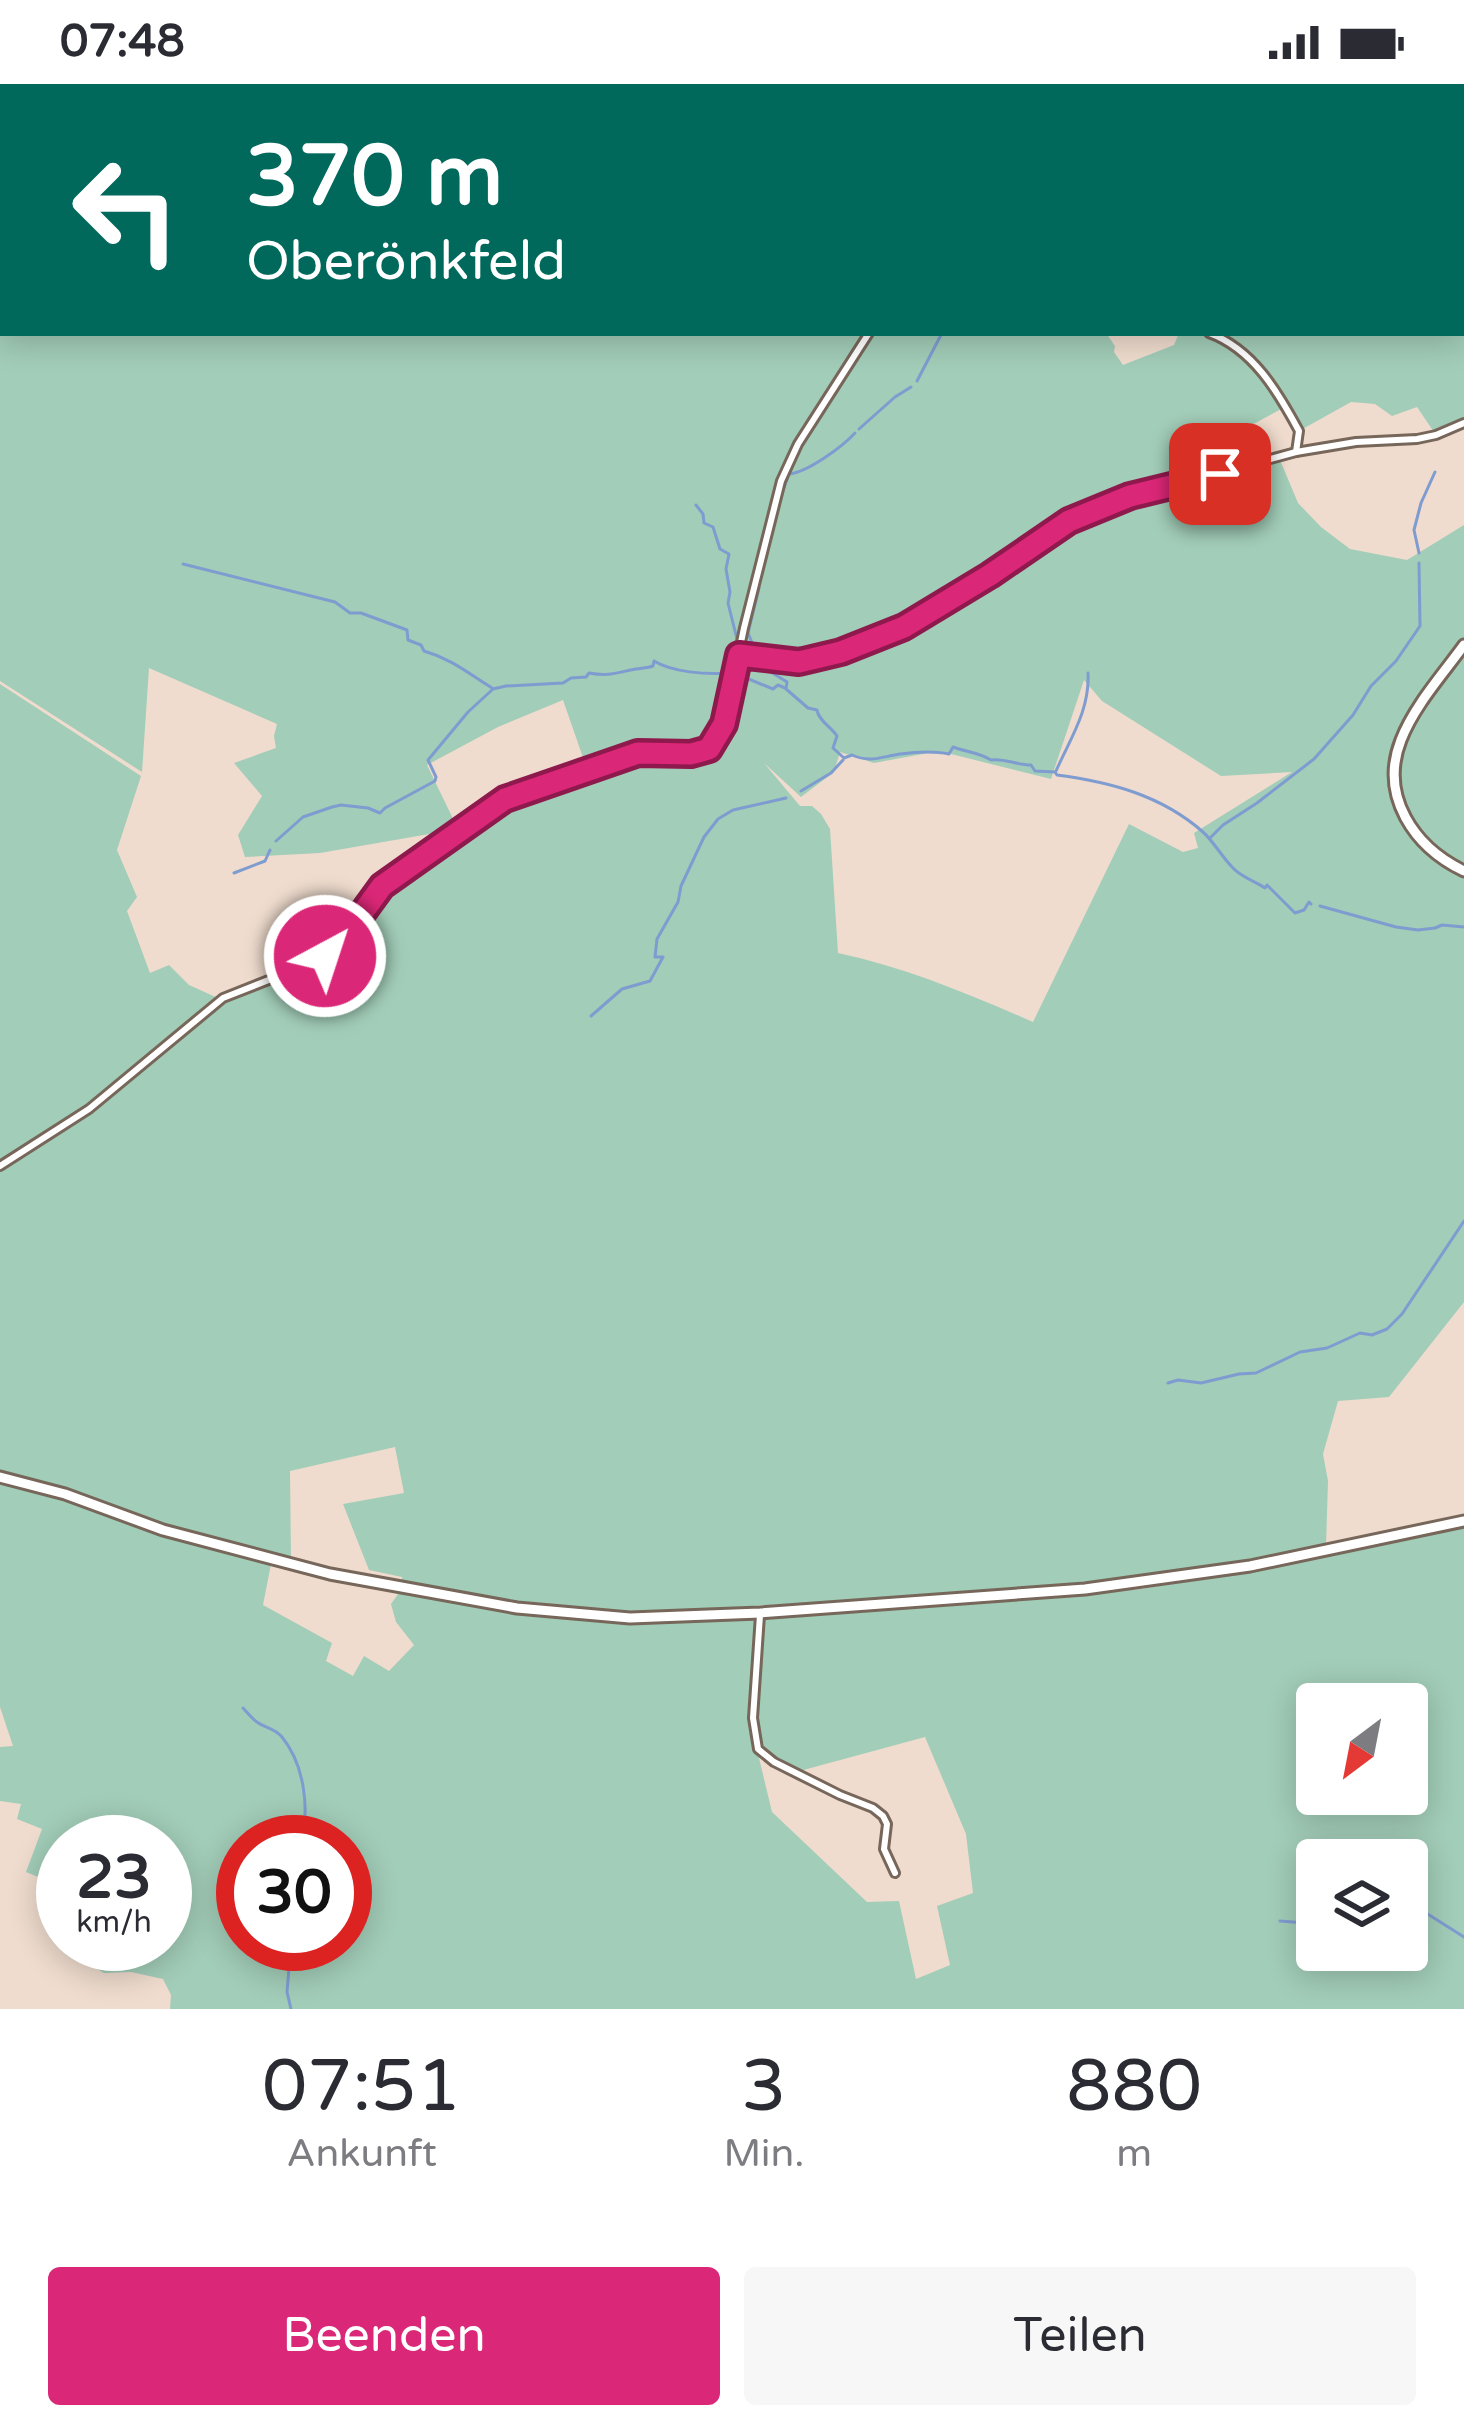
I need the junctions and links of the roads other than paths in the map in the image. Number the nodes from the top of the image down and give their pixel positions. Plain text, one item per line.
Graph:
1 (867, 336) edge
2 (1215, 336) edge
3 (1464, 423) edge
4 (1295, 452) junction
5 (1464, 645) edge
6 (739, 655) junction
7 (1464, 871) edge
8 (0, 1166) edge
9 (0, 1478) edge
10 (1464, 1521) edge
11 (760, 1613) junction
12 (895, 1873) dead end

1 - 6 street
2 - 4 street
3 - 4 street
4 - 6 street
5 - 7 main road
6 - 8 street
9 - 11 main road
10 - 11 main road
11 - 12 street

